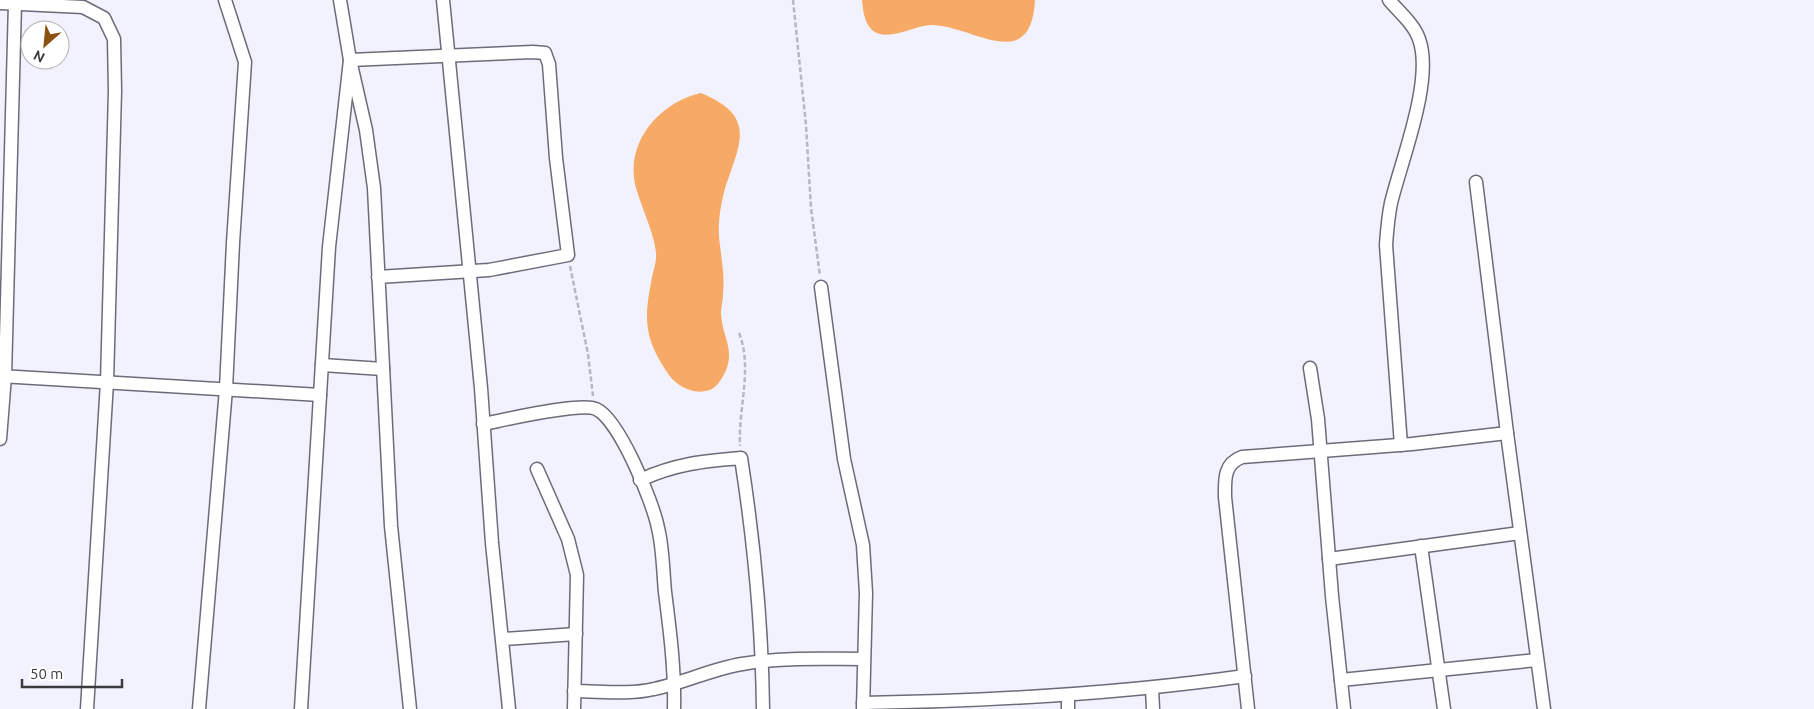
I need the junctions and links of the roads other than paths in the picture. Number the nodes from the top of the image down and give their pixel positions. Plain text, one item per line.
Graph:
1 (225, 0) edge
2 (340, 0) edge
3 (443, 0) edge
4 (1389, 0) edge
5 (0, 3) edge
6 (15, 3) junction
7 (448, 56) junction
8 (350, 60) junction
9 (1476, 182) dead end
10 (468, 272) junction
11 (378, 276) junction
12 (821, 288) road end
13 (322, 366) junction
14 (1310, 368) dead end
15 (383, 369) junction
16 (3, 376) edge
17 (107, 382) junction
18 (226, 389) junction
19 (320, 395) junction
20 (483, 424) junction
21 (1507, 433) junction
22 (0, 439) edge
23 (1401, 445) junction
24 (1320, 450) junction
25 (538, 469) dead end
26 (640, 480) junction
27 (1520, 533) junction
28 (1421, 546) junction
29 (1329, 559) junction
30 (576, 634) junction
31 (503, 639) junction
32 (863, 660) junction
33 (1537, 660) junction
34 (762, 662) junction
35 (1440, 670) junction
36 (1245, 676) junction
37 (1341, 680) junction
38 (673, 685) junction
39 (1152, 688) junction
40 (574, 691) junction
41 (1068, 695) junction
42 (975, 705) edge
43 (864, 706) edge
44 (87, 709) edge
45 (199, 709) edge
46 (300, 709) edge
47 (410, 709) edge
48 (509, 709) edge
49 (574, 709) edge
50 (674, 709) edge
51 (763, 709) edge
52 (1068, 709) edge
53 (1153, 709) edge
54 (1248, 709) edge
55 (1344, 709) edge
56 (1444, 709) edge
57 (1544, 709) edge

1 - 18 street
2 - 8 street
3 - 7 street
4 - 23 street
5 - 6 street
6 - 16 street
6 - 17 street
7 - 8 street
7 - 10 street
7 - 10 street
8 - 11 street
8 - 13 street
9 - 21 street
10 - 11 street
10 - 20 street
11 - 15 street
12 - 32 street
13 - 15 street
13 - 19 street
14 - 24 street
15 - 47 street
16 - 17 street
16 - 22 street
17 - 18 street
17 - 44 street
18 - 19 street
18 - 45 street
19 - 46 street
20 - 26 street
20 - 31 street
21 - 23 street
21 - 27 street
23 - 24 street
24 - 29 street
24 - 36 street
25 - 30 street
26 - 34 street
26 - 38 street
27 - 28 street
27 - 33 street
28 - 29 street
28 - 35 street
29 - 37 street
30 - 31 street
30 - 40 street
31 - 48 street
32 - 34 street
32 - 43 street
33 - 35 street
33 - 57 street
34 - 38 street
34 - 51 street
35 - 37 street
35 - 56 street
36 - 39 street
36 - 54 street
37 - 55 street
38 - 40 street
38 - 50 street
39 - 41 street
39 - 53 street
40 - 49 street
41 - 42 street
41 - 52 street
42 - 43 street

